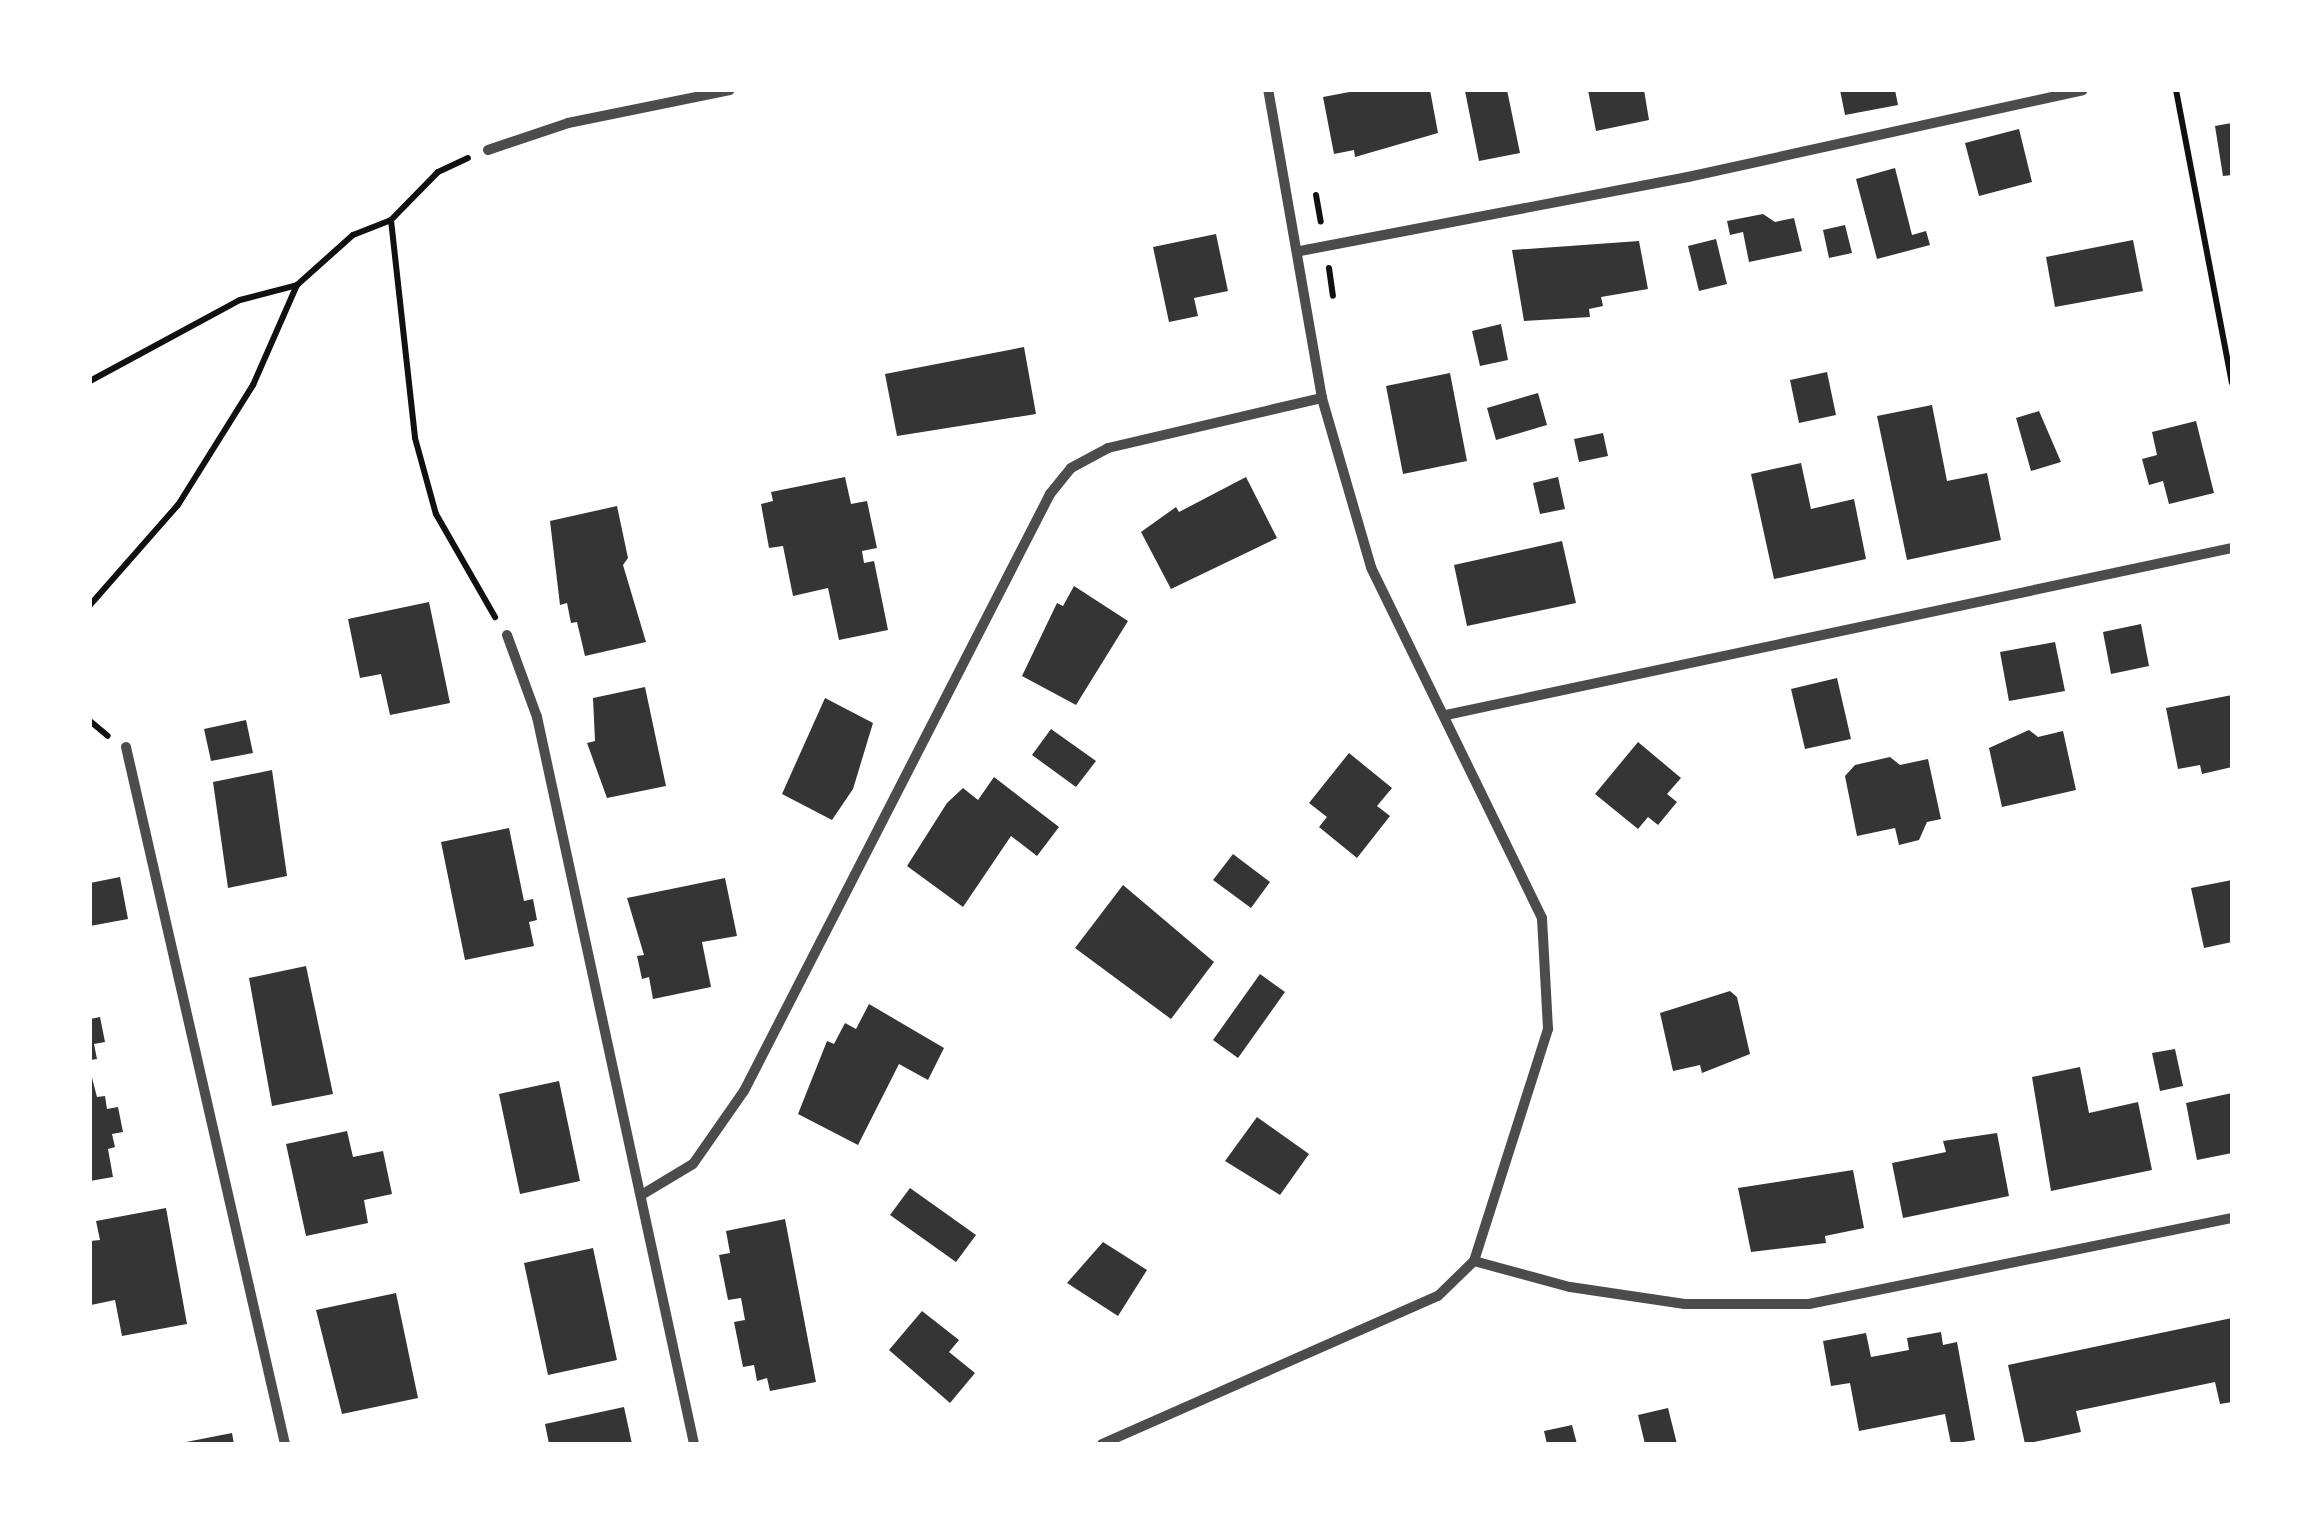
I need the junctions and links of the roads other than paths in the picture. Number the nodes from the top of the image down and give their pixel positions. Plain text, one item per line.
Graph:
1 (730, 90) edge
2 (1268, 90) edge
3 (2083, 90) edge
4 (488, 150) road end
5 (1300, 251) junction
6 (1322, 398) junction
7 (2232, 548) edge
8 (507, 635) road end
9 (1446, 715) junction
10 (126, 747) dead end
11 (643, 1194) junction
12 (2232, 1218) edge
13 (1474, 1261) junction
14 (1134, 1430) junction
15 (285, 1444) edge
16 (694, 1444) edge
17 (1102, 1444) edge
18 (1138, 1444) edge

1 - 4 street
2 - 5 street
3 - 5 street
5 - 6 street
6 - 9 street
6 - 11 street
7 - 9 street
8 - 11 street
9 - 13 street
10 - 15 street
11 - 16 street
12 - 13 street
13 - 14 street
14 - 17 street
14 - 18 street

